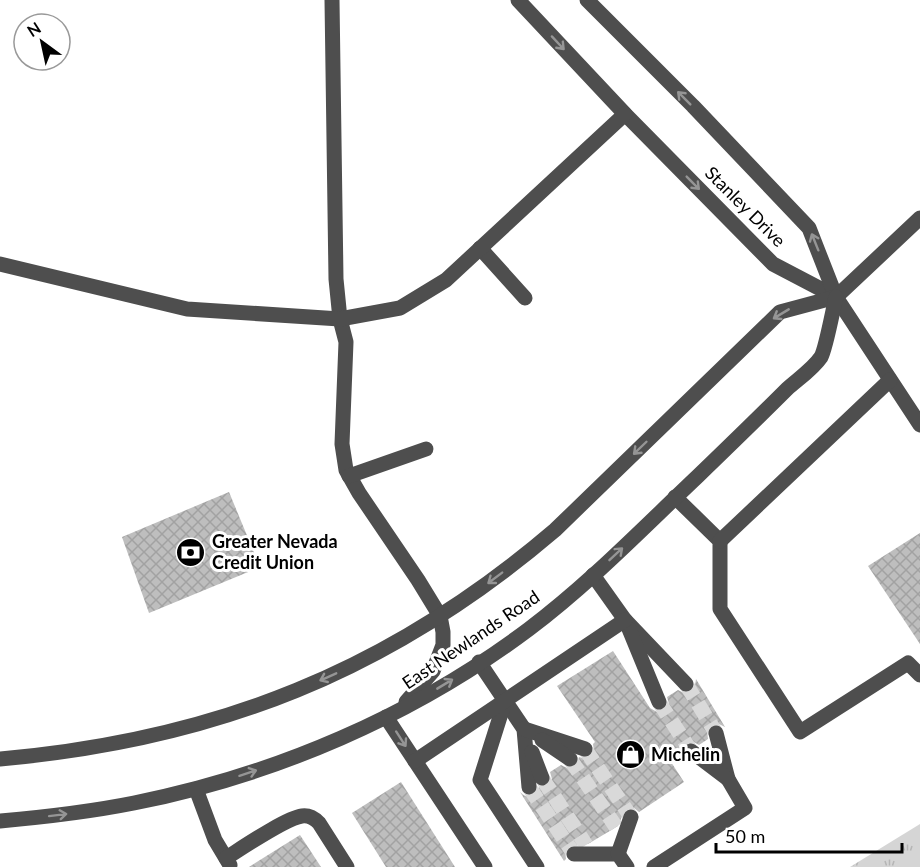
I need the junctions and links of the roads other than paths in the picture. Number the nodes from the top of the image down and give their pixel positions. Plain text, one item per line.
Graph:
1 (332, 0) edge
2 (518, 0) edge
3 (587, 0) edge
4 (625, 114) junction
5 (920, 218) edge
6 (480, 248) junction
7 (0, 264) edge
8 (836, 297) junction
9 (525, 298) dead end
10 (340, 319) junction
11 (890, 380) junction
12 (920, 425) edge
13 (426, 449) dead end
14 (349, 476) junction
15 (675, 497) junction
16 (720, 541) junction
17 (593, 575) junction
18 (440, 616) junction
19 (625, 620) junction
20 (479, 662) junction
21 (920, 675) edge
22 (686, 684) tunnel mouth
23 (505, 701) junction
24 (659, 702) tunnel mouth
25 (392, 714) junction
26 (524, 729) junction
27 (716, 733) tunnel mouth
28 (585, 749) tunnel mouth
29 (691, 750) tunnel mouth
30 (0, 759) edge
31 (570, 759) tunnel mouth
32 (415, 761) junction
33 (728, 779) junction
34 (535, 782) tunnel mouth
35 (196, 789) junction
36 (631, 816) dead end
37 (0, 821) edge
38 (616, 827) tunnel mouth
39 (580, 850) tunnel mouth
40 (622, 861) edge
41 (228, 863) edge
42 (347, 867) edge
43 (485, 867) edge
44 (537, 867) edge
45 (654, 867) edge

1 - 10 street
2 -> 4 street, Stanley Drive
8 -> 3 street, Stanley Drive
4 - 6 street
4 -> 8 street, Stanley Drive
5 - 8 street, East Newlands Road
6 - 9 street
6 - 10 street
7 - 10 street
8 - 11 street
8 - 15 street, East Newlands Road
8 -> 18 street, East Newlands Road
10 - 14 street
11 - 12 street
11 - 16 street
13 - 14 street
14 - 18 street
15 - 16 street
17 -> 15 street, East Newlands Road
16 - 21 street
17 - 19 street
17 - 20 street, East Newlands Road
18 - 25 street
18 -> 30 street, East Newlands Road
19 - 22 street
19 - 23 street
19 - 24 street
20 - 23 street
25 -> 20 street, East Newlands Road
23 - 26 street
23 - 32 street
23 - 44 street
25 -> 32 street
35 -> 25 street, East Newlands Road
26 - 28 street
26 - 31 street
26 - 34 street
27 - 33 street
29 - 33 street
32 - 43 street
33 - 45 street
37 -> 35 street, East Newlands Road
35 - 41 street
36 - 40 street
38 - 40 street
39 - 40 street
41 - 42 street

